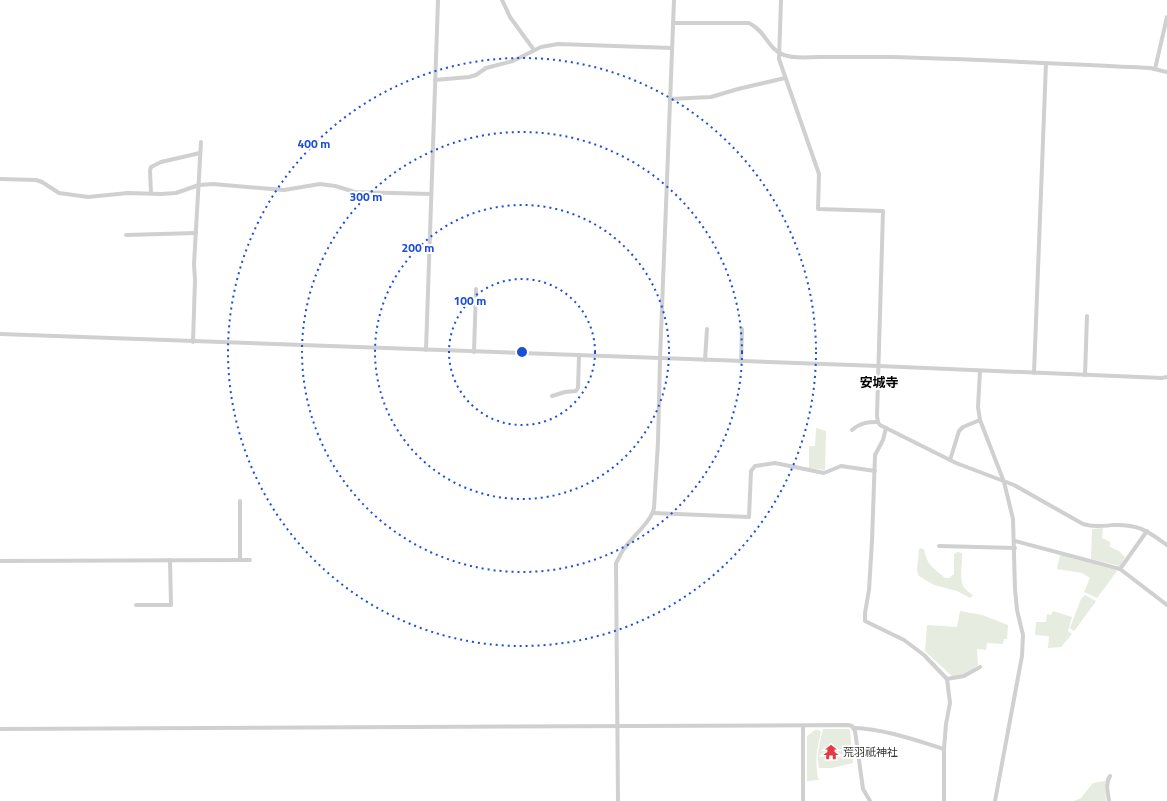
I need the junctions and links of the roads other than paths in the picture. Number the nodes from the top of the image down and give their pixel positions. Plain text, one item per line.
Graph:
1 (438, 0) edge
2 (502, 0) edge
3 (674, 0) edge
4 (781, 0) edge
5 (1167, 17) edge
6 (673, 23) junction
7 (672, 48) junction
8 (534, 50) junction
9 (778, 52) junction
10 (1046, 63) junction
11 (1155, 69) junction
12 (1167, 72) edge
13 (785, 78) junction
14 (435, 80) junction
15 (670, 99) junction
16 (201, 142) dead end
17 (200, 153) junction
18 (0, 179) edge
19 (199, 186) junction
20 (151, 193) junction
21 (431, 194) junction
22 (196, 233) junction
23 (126, 235) dead end
24 (476, 289) dead end
25 (1087, 316) dead end
26 (707, 329) dead end
27 (742, 329) dead end
28 (0, 334) edge
29 (193, 342) junction
30 (426, 350) junction
31 (474, 352) junction
32 (579, 356) junction
33 (660, 359) junction
34 (705, 360) junction
35 (741, 362) junction
36 (879, 366) junction
37 (980, 371) junction
38 (1034, 373) junction
39 (1085, 375) junction
40 (1167, 377) edge
41 (552, 396) dead end
42 (980, 420) junction
43 (878, 422) junction
44 (886, 428) junction
45 (852, 430) dead end
46 (950, 460) junction
47 (875, 471) junction
48 (1004, 482) junction
49 (240, 501) dead end
50 (653, 513) junction
51 (1147, 531) junction
52 (1015, 541) junction
53 (1167, 545) edge
54 (939, 546) dead end
55 (1015, 548) junction
56 (170, 560) junction
57 (240, 560) junction
58 (250, 560) dead end
59 (0, 561) edge
60 (1120, 569) junction
61 (136, 604) dead end
62 (1167, 605) edge
63 (980, 667) dead end
64 (947, 680) junction
65 (803, 726) junction
66 (617, 727) junction
67 (854, 728) junction
68 (0, 729) edge
69 (944, 749) junction
70 (1110, 776) dead end
71 (618, 801) edge
72 (803, 801) edge
73 (870, 801) edge
74 (944, 801) edge
75 (995, 801) edge
76 (1109, 801) edge

1 - 14 street
2 - 8 street
3 - 6 street
4 - 9 street
5 - 11 street
6 - 7 street
6 - 9 street
7 - 8 street
7 - 15 street
8 - 14 street
9 - 10 street
9 - 13 street
10 - 11 street
10 - 38 street
11 - 12 street
13 - 15 street
13 - 36 street
14 - 21 street
15 - 33 street
16 - 17 street
17 - 19 street
17 - 20 street
18 - 20 street
19 - 20 street
19 - 21 street
19 - 22 street
21 - 30 street
22 - 23 street
22 - 29 street
24 - 31 street
25 - 39 street
26 - 34 street
27 - 35 street
28 - 29 street
29 - 30 street
30 - 31 street
31 - 32 street
32 - 33 street
32 - 41 street
33 - 34 street
33 - 50 street
34 - 35 street
35 - 36 street
36 - 37 street
36 - 43 street
37 - 38 street
37 - 42 street
38 - 39 street
39 - 40 street
42 - 46 street
42 - 48 street
43 - 44 street
43 - 45 street
44 - 46 street
44 - 47 street
46 - 48 street
47 - 50 street
47 - 64 street
48 - 51 street
48 - 52 street
49 - 57 street
50 - 66 street
51 - 53 street
51 - 60 street
52 - 55 street
52 - 60 street
54 - 55 street
55 - 75 street
56 - 57 street
56 - 59 street
56 - 61 street
57 - 58 street
60 - 62 street
63 - 64 street
64 - 69 street
65 - 66 street
65 - 67 street
65 - 72 street
66 - 68 street
66 - 71 street
67 - 69 street
67 - 73 street
69 - 74 street
70 - 76 street

